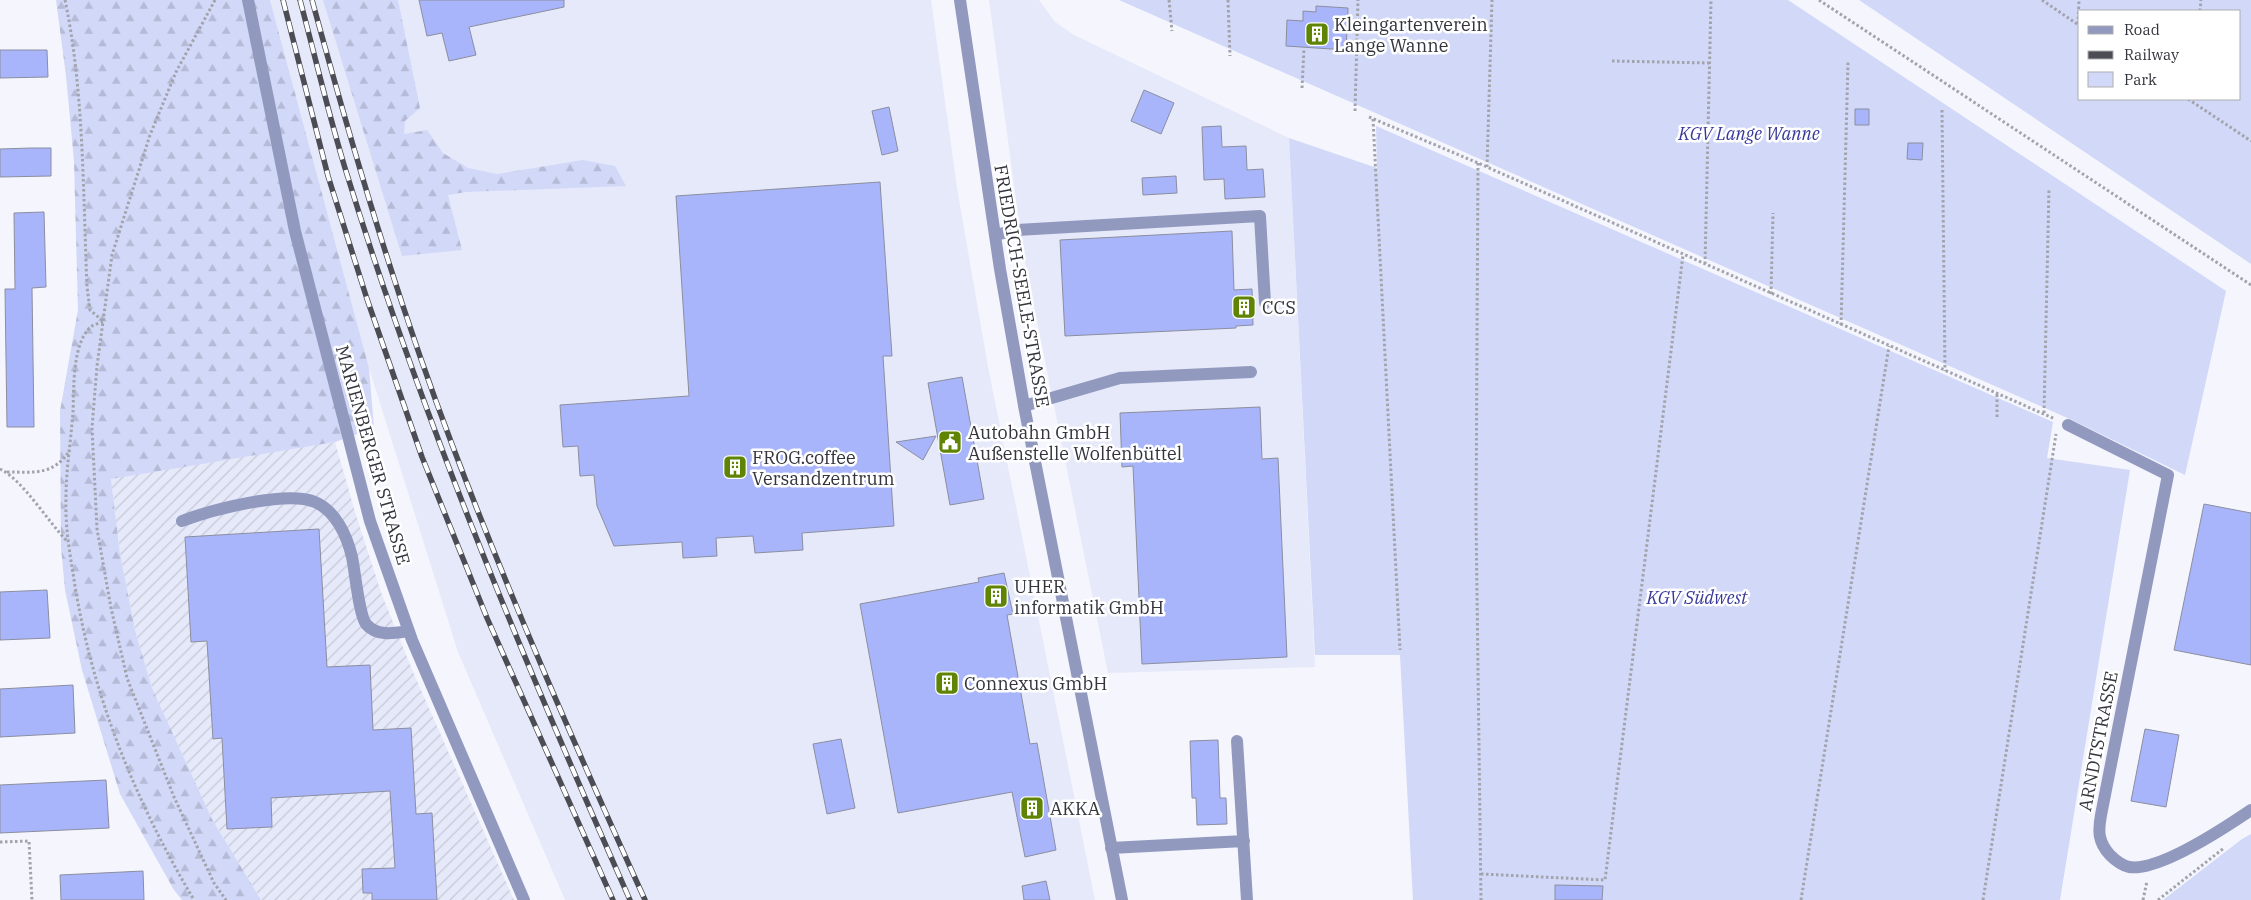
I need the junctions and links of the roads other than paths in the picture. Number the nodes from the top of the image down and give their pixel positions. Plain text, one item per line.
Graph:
1 (248, 0) edge
2 (960, 0) edge
3 (994, 235) junction
4 (1264, 303) dead end
5 (1251, 372) dead end
6 (1024, 406) junction
7 (2063, 423) road end
8 (182, 521) dead end
9 (409, 631) junction
10 (1237, 741) dead end
11 (2251, 810) edge
12 (1244, 841) junction
13 (1111, 848) junction
14 (524, 900) edge
15 (1122, 900) edge
16 (1247, 900) edge

1 - 9 street, MARIENBERGER STRASSE
2 - 3 street, FRIEDRICH-SEELE-STRASSE
3 - 4 street
3 - 6 street, FRIEDRICH-SEELE-STRASSE
5 - 6 street
6 - 13 street, FRIEDRICH-SEELE-STRASSE
7 - 11 street, ARNDTSTRASSE
8 - 9 street
9 - 14 street, MARIENBERGER STRASSE
10 - 12 street
12 - 13 street
12 - 16 street
13 - 15 street, FRIEDRICH-SEELE-STRASSE

